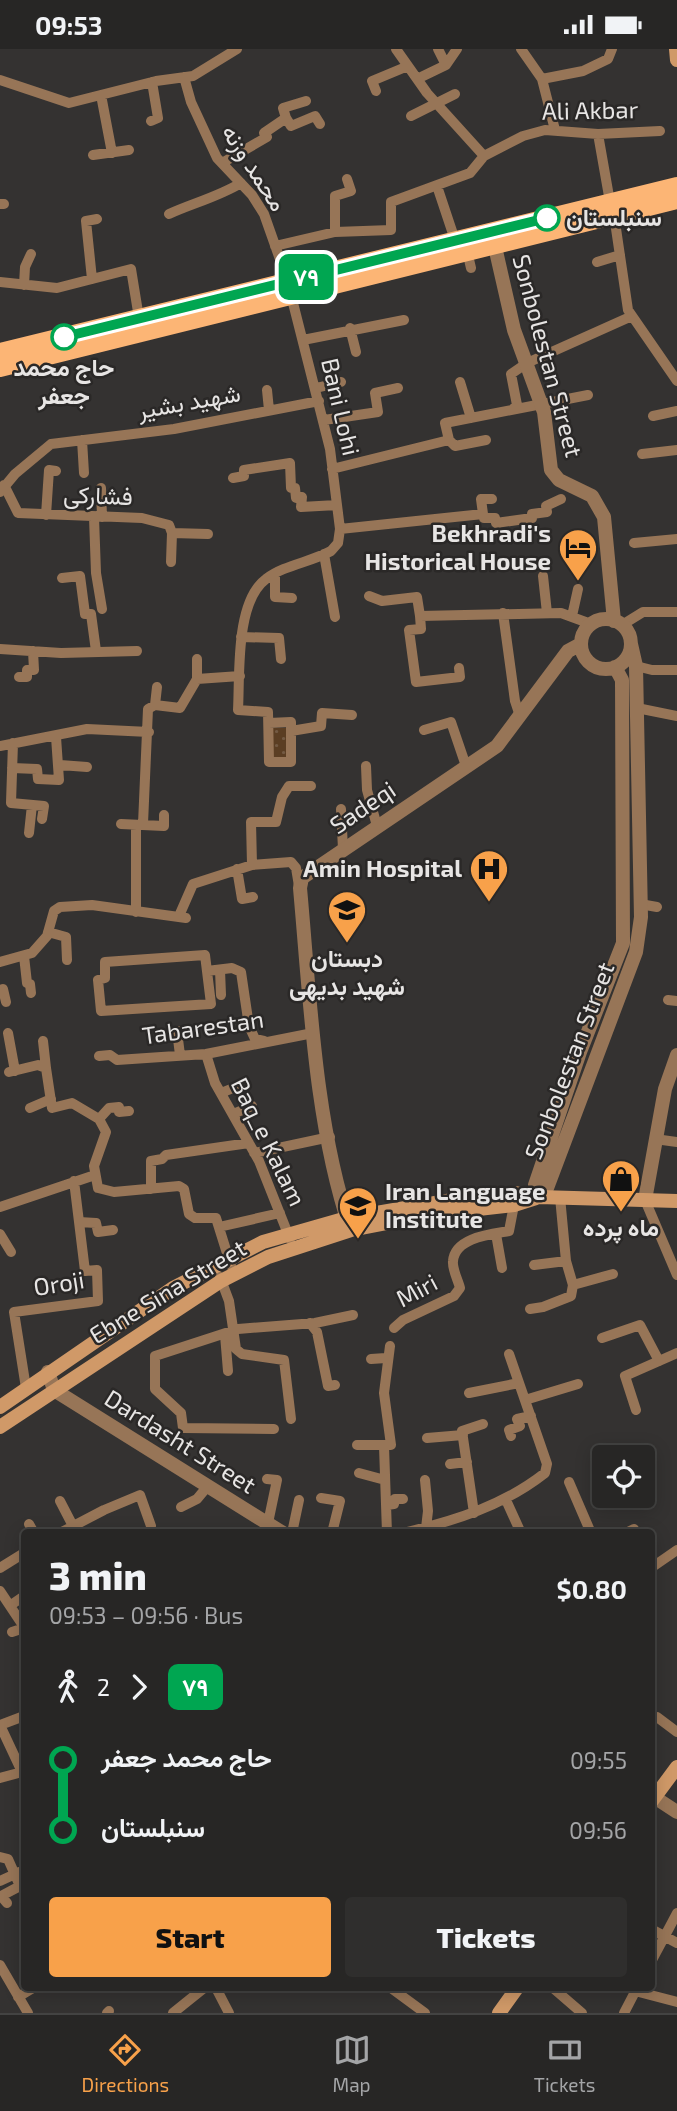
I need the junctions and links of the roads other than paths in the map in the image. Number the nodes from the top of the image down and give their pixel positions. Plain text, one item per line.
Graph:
1 (237, 49) edge
2 (396, 49) edge
3 (438, 49) edge
4 (457, 49) edge
5 (521, 49) edge
6 (612, 49) edge
7 (676, 49) edge
8 (677, 60) edge
9 (446, 65) junction
10 (408, 66) junction
11 (184, 77) junction
12 (417, 79) junction
13 (542, 79) junction
14 (0, 80) edge
15 (152, 82) junction
16 (376, 91) dead end
17 (455, 94) dead end
18 (101, 95) junction
19 (306, 101) dead end
20 (437, 104) junction
21 (411, 116) dead end
22 (286, 118) junction
23 (151, 121) dead end
24 (320, 124) dead end
25 (555, 130) junction
26 (660, 131) dead end
27 (598, 134) junction
28 (129, 151) dead end
29 (111, 153) junction
30 (93, 155) dead end
31 (484, 156) junction
32 (222, 163) junction
33 (347, 179) dead end
34 (241, 183) junction
35 (437, 186) junction
36 (677, 186) edge
37 (677, 199) edge
38 (612, 209) junction
39 (169, 214) dead end
40 (97, 219) dead end
41 (335, 232) junction
42 (493, 238) junction
43 (275, 246) junction
44 (464, 253) junction
45 (31, 254) dead end
46 (620, 255) junction
47 (597, 262) dead end
48 (92, 279) junction
49 (0, 282) edge
50 (24, 285) junction
51 (289, 289) junction
52 (632, 316) junction
53 (139, 319) junction
54 (168, 319) junction
55 (404, 320) dead end
56 (350, 328) junction
57 (303, 340) junction
58 (0, 352) edge
59 (356, 352) dead end
60 (527, 363) junction
61 (0, 367) edge
62 (677, 378) edge
63 (341, 382) dead end
64 (460, 382) dead end
65 (316, 388) junction
66 (398, 388) dead end
67 (267, 390) dead end
68 (588, 395) dead end
69 (319, 401) junction
70 (541, 403) junction
71 (270, 410) junction
72 (512, 410) junction
73 (677, 411) edge
74 (653, 416) dead end
75 (471, 418) junction
76 (324, 420) junction
77 (82, 439) junction
78 (449, 440) junction
79 (486, 440) dead end
80 (677, 450) edge
81 (642, 454) dead end
82 (332, 469) junction
83 (56, 471) dead end
84 (84, 473) dead end
85 (233, 478) dead end
86 (2, 488) edge
87 (101, 488) dead end
88 (492, 499) dead end
89 (561, 499) dead end
90 (337, 505) junction
91 (483, 514) junction
92 (46, 515) junction
93 (98, 517) junction
94 (340, 529) junction
95 (172, 533) junction
96 (208, 534) dead end
97 (677, 539) edge
98 (634, 543) dead end
99 (324, 554) junction
100 (171, 562) dead end
101 (108, 572) dead end
102 (96, 573) junction
103 (275, 574) junction
104 (543, 576) dead end
105 (62, 578) dead end
106 (578, 589) dead end
107 (369, 596) dead end
108 (292, 598) dead end
109 (102, 610) dead end
110 (677, 612) edge
111 (503, 613) junction
112 (547, 613) junction
113 (420, 616) junction
114 (572, 616) junction
115 (335, 617) dead end
116 (618, 623) junction
117 (591, 624) junction
118 (241, 636) junction
119 (581, 644) junction
120 (631, 644) junction
121 (0, 649) edge
122 (33, 651) junction
123 (96, 651) junction
124 (137, 651) dead end
125 (197, 659) dead end
126 (281, 659) dead end
127 (636, 666) junction
128 (615, 667) junction
129 (459, 669) dead end
130 (677, 670) edge
131 (240, 676) junction
132 (19, 677) dead end
133 (197, 679) junction
134 (157, 687) dead end
135 (155, 705) junction
136 (637, 708) junction
137 (352, 715) dead end
138 (520, 716) junction
139 (677, 716) edge
140 (269, 723) junction
141 (424, 730) dead end
142 (291, 731) junction
143 (149, 732) junction
144 (56, 737) junction
145 (3, 746) edge
146 (60, 765) junction
147 (366, 766) dead end
148 (466, 766) junction
149 (87, 767) dead end
150 (12, 768) junction
151 (311, 786) dead end
152 (32, 805) junction
153 (341, 809) dead end
154 (164, 815) dead end
155 (42, 819) dead end
156 (121, 824) dead end
157 (140, 825) junction
158 (377, 826) junction
159 (29, 833) dead end
160 (344, 849) junction
161 (252, 865) junction
162 (237, 869) junction
163 (300, 888) junction
164 (253, 897) dead end
165 (640, 904) junction
166 (657, 907) dead end
167 (136, 912) junction
168 (48, 932) junction
169 (24, 956) junction
170 (67, 960) dead end
171 (0, 962) edge
172 (220, 970) junction
173 (206, 971) junction
174 (0, 990) edge
175 (31, 993) dead end
176 (221, 995) dead end
177 (6, 1002) dead end
178 (184, 1031) dead end
179 (8, 1033) dead end
180 (313, 1033) junction
181 (43, 1041) dead end
182 (264, 1041) junction
183 (580, 1052) junction
184 (206, 1053) junction
185 (180, 1055) junction
186 (677, 1055) edge
187 (99, 1056) dead end
188 (595, 1056) junction
189 (46, 1068) junction
190 (674, 1077) edge
191 (238, 1086) dead end
192 (221, 1093) junction
193 (51, 1099) junction
194 (122, 1106) dead end
195 (252, 1106) dead end
196 (30, 1108) dead end
197 (233, 1114) junction
198 (99, 1119) junction
199 (330, 1137) junction
200 (654, 1139) junction
201 (677, 1142) edge
202 (252, 1148) junction
203 (95, 1178) junction
204 (74, 1181) junction
205 (151, 1189) junction
206 (539, 1197) junction
207 (560, 1197) junction
208 (645, 1200) junction
209 (677, 1201) edge
210 (514, 1205) junction
211 (0, 1206) edge
212 (280, 1213) junction
213 (79, 1222) junction
214 (349, 1224) junction
215 (219, 1227) junction
216 (113, 1230) dead end
217 (4, 1234) edge
218 (496, 1234) junction
219 (291, 1242) junction
220 (12, 1252) dead end
221 (222, 1261) junction
222 (566, 1261) junction
223 (534, 1265) dead end
224 (502, 1268) dead end
225 (676, 1272) edge
226 (613, 1274) dead end
227 (227, 1278) junction
228 (573, 1285) junction
229 (530, 1309) dead end
230 (353, 1315) dead end
231 (310, 1323) junction
232 (394, 1328) dead end
233 (228, 1334) junction
234 (602, 1338) dead end
235 (390, 1346) dead end
236 (677, 1353) edge
237 (509, 1354) dead end
238 (371, 1359) dead end
239 (386, 1359) junction
240 (659, 1360) junction
241 (228, 1371) dead end
242 (48, 1372) junction
243 (519, 1383) junction
244 (578, 1384) dead end
245 (335, 1385) dead end
246 (26, 1388) junction
247 (54, 1390) junction
248 (469, 1393) dead end
249 (526, 1400) junction
250 (0, 1407) edge
251 (636, 1410) dead end
252 (531, 1416) junction
253 (291, 1419) dead end
254 (483, 1424) dead end
255 (0, 1427) edge
256 (274, 1429) dead end
257 (511, 1436) dead end
258 (427, 1438) dead end
259 (467, 1440) junction
260 (357, 1445) dead end
261 (384, 1447) junction
262 (467, 1462) junction
263 (450, 1464) dead end
264 (359, 1473) dead end
265 (267, 1479) dead end
266 (385, 1480) junction
267 (425, 1480) dead end
268 (569, 1482) dead end
269 (207, 1487) junction
270 (321, 1498) dead end
271 (403, 1499) dead end
272 (299, 1500) dead end
273 (506, 1500) junction
274 (60, 1501) dead end
275 (387, 1505) junction
276 (181, 1507) dead end
277 (474, 1513) junction
278 (449, 1521) junction
279 (73, 1526) junction
280 (151, 1526) dead end
281 (426, 1528) junction
282 (67, 1529) edge
283 (277, 1529) edge
284 (279, 1529) edge
285 (280, 1529) edge
286 (333, 1529) edge
287 (387, 1529) edge
288 (421, 1529) edge
289 (452, 1529) edge
290 (519, 1529) edge
291 (589, 1529) edge
292 (673, 1554) edge
293 (21, 1555) edge
294 (655, 1563) edge
295 (677, 1566) edge
296 (0, 1568) edge
297 (0, 1591) edge
298 (21, 1598) edge
299 (11, 1605) junction
300 (21, 1622) edge
301 (21, 1628) edge
302 (12, 1632) dead end
303 (21, 1717) edge
304 (657, 1717) dead end
305 (0, 1725) edge
306 (677, 1732) edge
307 (677, 1767) edge
308 (21, 1771) edge
309 (21, 1773) edge
310 (0, 1778) edge
311 (655, 1794) edge
312 (655, 1800) edge
313 (677, 1812) edge
314 (0, 1857) edge
315 (19, 1872) edge
316 (0, 1881) edge
317 (7, 1903) dead end
318 (677, 1913) edge
319 (655, 1932) edge
320 (664, 1938) junction
321 (677, 1943) edge
322 (655, 1955) edge
323 (0, 1965) edge
324 (28, 1991) edge
325 (200, 1991) edge
326 (218, 1991) edge
327 (395, 1991) edge
328 (515, 1991) edge
329 (556, 1991) edge
330 (635, 1991) edge
331 (642, 1991) edge
332 (18, 1997) junction
333 (677, 2002) edge
334 (28, 2013) edge
335 (173, 2013) edge
336 (229, 2013) edge
337 (425, 2013) edge
338 (499, 2013) edge
339 (582, 2013) edge
340 (624, 2013) edge

1 - 11 street
2 - 10 street
3 - 9 street
4 - 9 street
5 - 13 street
6 - 13 street
7 - 8 main road
9 - 12 street
10 - 12 street
10 - 16 street
11 - 15 street
11 - 32 street, محمد وزنه
12 - 20 street
13 - 25 street
14 - 18 street
15 - 18 street
15 - 23 street
17 - 20 street
18 - 29 street
19 - 22 street
20 - 21 street
20 - 31 street
22 - 24 street
22 - 32 street
25 - 27 street, Ali Akbar
25 - 31 street, Ali Akbar
26 - 27 street, Ali Akbar
27 - 38 street
28 - 29 street
29 - 30 street
31 - 35 street, Ali Akbar
32 - 34 street, محمد وزنه
33 - 41 street
34 - 39 street
34 - 43 street, محمد وزنه
35 - 41 street, Ali Akbar
35 - 44 street
36 - 38 main road
37 - 38 main road
38 - 42 main road
38 - 46 street
40 - 48 street
41 - 43 street, Ali Akbar
42 - 44 main road
42 - 60 street, Sonbolestan Street
43 - 51 street, محمد وزنه
44 - 51 main road
45 - 50 street
46 - 47 street
46 - 52 street
48 - 50 street
48 - 53 street
49 - 50 street
51 - 54 main road
51 - 57 street, Bani Lohi
52 - 60 street
52 - 62 street
53 - 54 main road
53 - 58 main road
54 - 61 main road
55 - 56 street
56 - 57 street
56 - 59 street
57 - 65 street, Bani Lohi
60 - 70 street, Sonbolestan Street
60 - 72 street
63 - 65 street
64 - 75 street
65 - 69 street, Bani Lohi
66 - 76 street
67 - 71 street
68 - 70 street
69 - 71 street, شهید بشیر
69 - 76 street, Bani Lohi
70 - 72 street
70 - 116 street, Sonbolestan Street
71 - 77 street, شهید بشیر
72 - 75 street
73 - 74 street
75 - 78 street
76 - 82 street, Bani Lohi
77 - 84 street
77 - 86 street, شهید بشیر
78 - 79 street
78 - 82 street
80 - 81 street
82 - 90 street, Bani Lohi
83 - 92 street
85 - 90 street
86 - 92 street, فشارکی
87 - 93 street
88 - 91 street
89 - 91 street
90 - 94 street, Bani Lohi
91 - 94 street
92 - 93 street, فشارکی
93 - 95 street, فشارکی
93 - 102 street
94 - 99 street
95 - 96 street
95 - 100 street
97 - 98 street
99 - 103 street
99 - 115 street
101 - 102 street
102 - 109 street
103 - 108 street
103 - 118 street
104 - 112 street
105 - 123 street
106 - 114 street
107 - 113 street
110 - 116 street
111 - 112 street
111 - 113 street
111 - 138 street
112 - 114 street
113 - 129 street
114 - 117 street
116 - 117 street
116 - 120 street
117 - 119 street
118 - 126 street
118 - 131 street
119 - 128 street
119 - 138 street, Sadeqi
120 - 127 street, Sonbolestan Street
120 - 128 street
121 - 122 street
122 - 123 street
122 - 132 street
123 - 124 street
125 - 133 street
127 - 130 street
127 - 136 street, Sonbolestan Street
128 - 183 street, Sonbolestan Street
131 - 133 street
131 - 140 street
133 - 135 street
134 - 135 street
135 - 143 street
136 - 139 street
136 - 165 street, Sonbolestan Street
137 - 142 street
138 - 148 street, Sadeqi
140 - 142 street
140 - 142 street
141 - 148 street
143 - 144 street
143 - 157 street
144 - 145 street
144 - 146 street
145 - 150 street
146 - 149 street
146 - 150 street
147 - 158 street
148 - 158 street, Sadeqi
150 - 152 street
151 - 161 street
152 - 155 street
152 - 159 street
153 - 160 street
154 - 157 street
156 - 157 street
157 - 167 street
158 - 160 street, Sadeqi
160 - 163 street, Sadeqi
161 - 162 street
161 - 163 street
162 - 164 street
162 - 167 street
163 - 180 street
165 - 166 street
165 - 188 street, Sonbolestan Street
167 - 168 street
168 - 169 street
168 - 170 street
169 - 171 street
169 - 175 street
172 - 173 street
172 - 176 street
172 - 182 street, Baq_e Kalam
173 - 173 street
174 - 177 street
178 - 185 street
179 - 189 street
180 - 182 street, Tabarestan
180 - 199 street
181 - 189 street
182 - 184 street, Tabarestan
183 - 188 street
183 - 206 street, Sonbolestan Street
184 - 185 street, Tabarestan
184 - 192 street, Baq_e Kalam
185 - 187 street, Tabarestan
186 - 190 street
188 - 206 street, Sonbolestan Street
189 - 193 street
190 - 200 street
191 - 192 street
192 - 197 street, Baq_e Kalam
193 - 196 street
193 - 198 street
194 - 198 street
195 - 197 street
197 - 202 street, Baq_e Kalam
198 - 203 street
199 - 202 street
199 - 214 street
200 - 201 street
200 - 208 street
202 - 205 street
202 - 212 street, Baq_e Kalam
203 - 204 street
203 - 205 street
204 - 211 street
204 - 213 street, Oroji
205 - 215 street
206 - 207 main road, Ebne Sina Street
206 - 210 main road, Ebne Sina Street
206 - 214 main road, Ebne Sina Street
207 - 208 main road, Ebne Sina Street
207 - 222 street
208 - 209 main road, Ebne Sina Street
208 - 225 street
210 - 214 main road, Ebne Sina Street
210 - 218 street
212 - 215 street
212 - 219 street, Baq_e Kalam
213 - 216 street
213 - 246 street, Oroji
214 - 219 main road, Ebne Sina Street
215 - 221 street
217 - 220 street
218 - 224 street
218 - 232 street, Miri
219 - 221 main road, Ebne Sina Street
219 - 227 main road, Ebne Sina Street
221 - 227 street
221 - 242 main road, Ebne Sina Street
222 - 223 street
222 - 228 street
226 - 228 street
227 - 233 street
227 - 247 main road, Ebne Sina Street
228 - 229 street
230 - 231 street
231 - 233 street
231 - 245 street
233 - 241 street
233 - 253 street
233 - 256 street
234 - 240 street
235 - 239 street
236 - 240 street
237 - 243 street
238 - 239 street
239 - 261 street
240 - 251 street
242 - 246 main road, Ebne Sina Street
242 - 247 street
243 - 248 street
243 - 249 street
244 - 249 street
246 - 250 main road, Ebne Sina Street
247 - 255 main road, Ebne Sina Street
247 - 269 street, Dardasht Street
249 - 252 street
252 - 257 street
252 - 273 street
254 - 259 street
258 - 259 street
259 - 262 street
260 - 261 street
261 - 266 street
262 - 263 street
262 - 277 street
264 - 266 street
265 - 284 street
266 - 275 street
267 - 281 street
268 - 291 street
269 - 276 street
269 - 283 street, Dardasht Street
270 - 286 street
271 - 275 street
272 - 285 street
273 - 277 street
273 - 290 street
274 - 279 street
275 - 287 street
277 - 278 street
278 - 281 street
278 - 289 street
279 - 280 street
279 - 282 street
281 - 288 street
292 - 294 street
292 - 295 street
293 - 296 street
297 - 299 street
298 - 299 street
299 - 300 street
301 - 302 street
303 - 305 street
304 - 306 street
305 - 308 street
307 - 311 main road
309 - 310 street
312 - 313 street
314 - 315 street
315 - 316 street
315 - 317 street
318 - 320 street
319 - 320 street
320 - 321 street
320 - 322 street
323 - 332 street
324 - 332 street
325 - 335 street
326 - 336 street
327 - 337 street
328 - 338 main road
329 - 339 street
330 - 340 street
331 - 333 street
332 - 334 street

